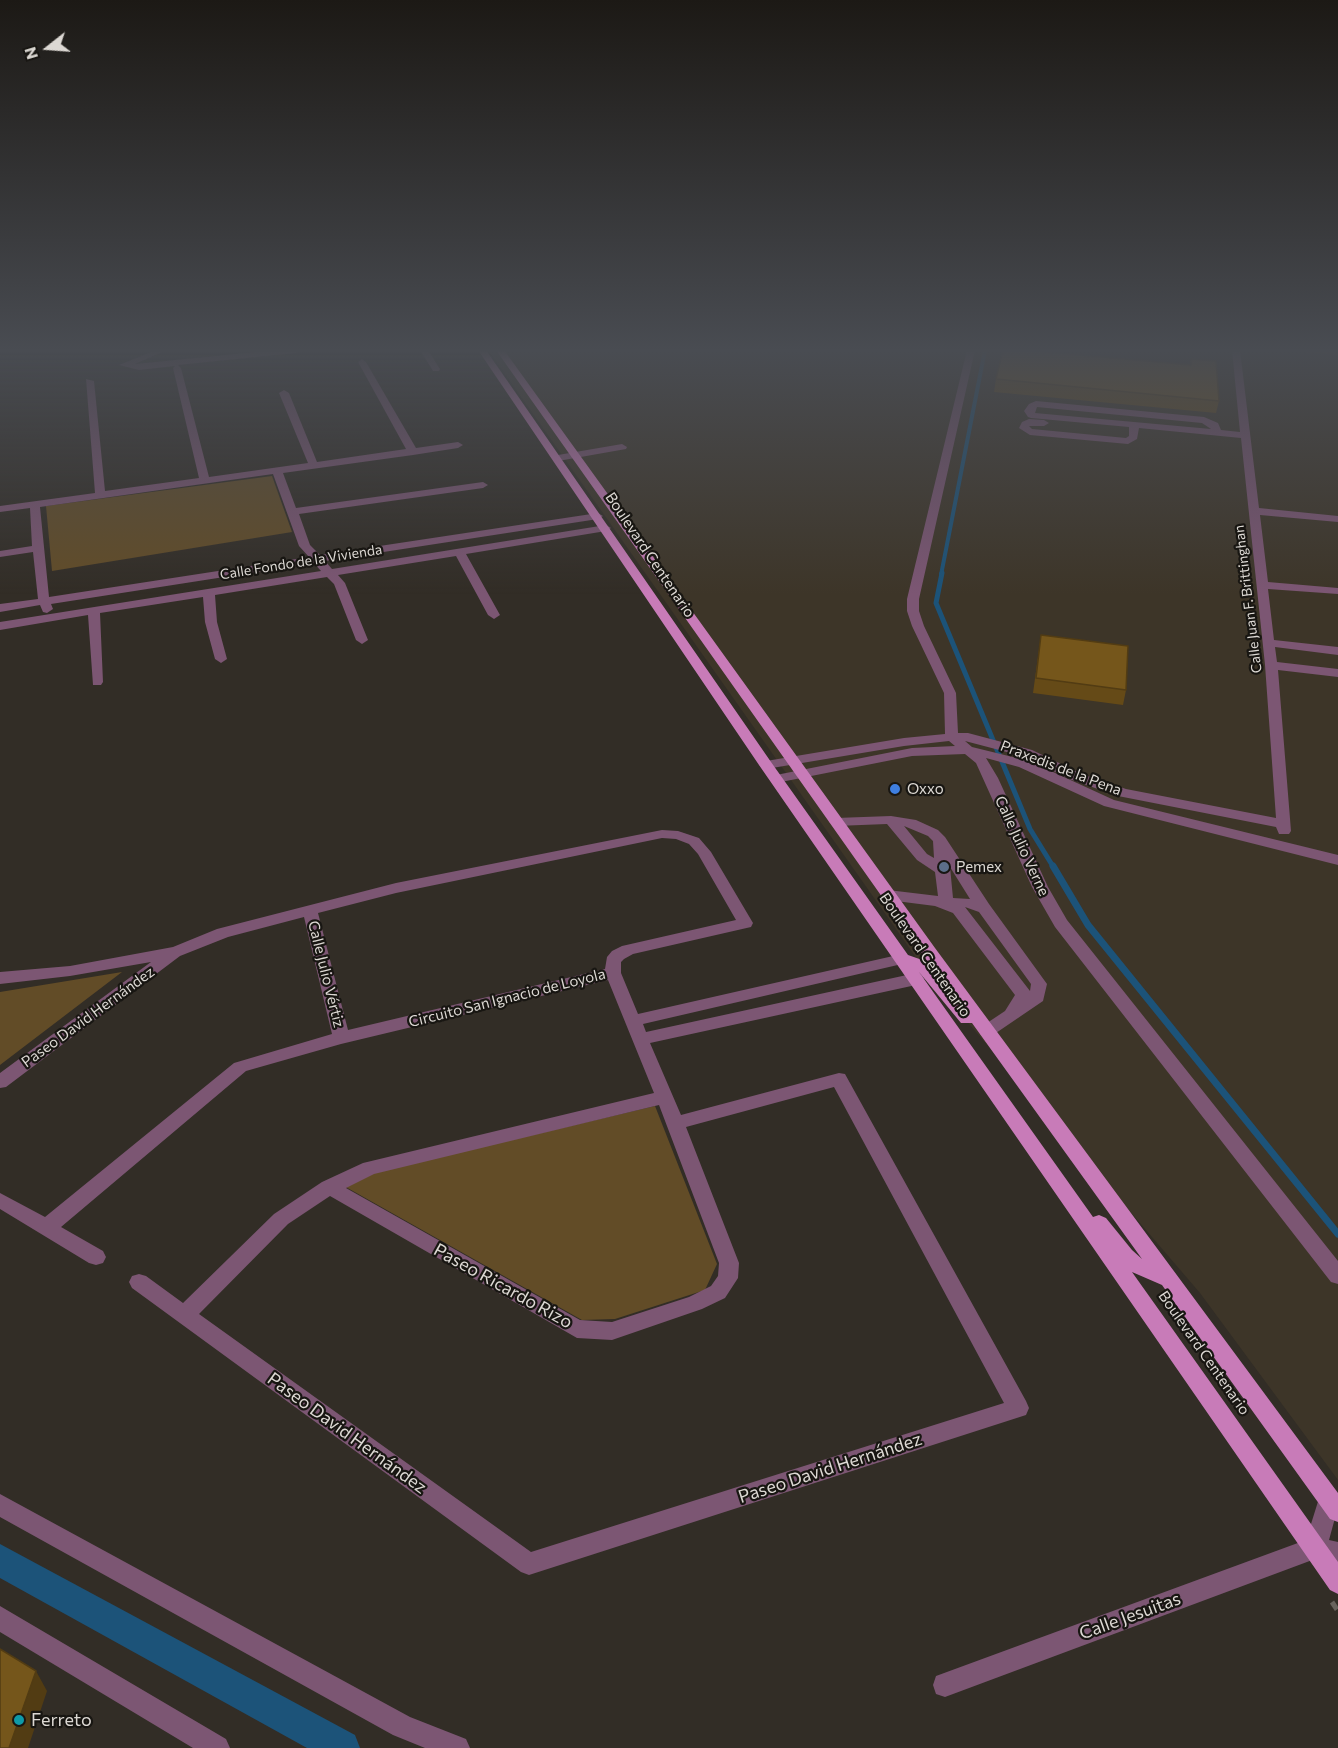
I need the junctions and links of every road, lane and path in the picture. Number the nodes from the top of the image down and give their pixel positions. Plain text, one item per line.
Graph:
1 (94, 432) edge
2 (193, 432) edge
3 (300, 432) edge
4 (401, 432) edge
5 (540, 432) edge
6 (560, 432) edge
7 (951, 432) edge
8 (1029, 432) edge
9 (1134, 432) edge
10 (1208, 432) edge
11 (1217, 432) joint
12 (1245, 432) edge
13 (1245, 435) junction
14 (458, 445) dead end
15 (622, 447) dead end
16 (413, 452) junction
17 (577, 454) junction
18 (558, 458) junction
19 (314, 466) junction
20 (277, 471) junction
21 (205, 481) junction
22 (483, 485) dead end
23 (100, 495) junction
24 (35, 504) junction
25 (0, 509) edge
26 (1253, 511) junction
27 (292, 512) junction
28 (1338, 519) edge
29 (602, 522) junction
30 (38, 548) junction
31 (459, 551) junction
32 (0, 554) edge
33 (317, 559) junction
34 (652, 560) junction
35 (328, 572) junction
36 (1262, 585) junction
37 (1338, 591) edge
38 (209, 592) junction
39 (675, 592) junction
40 (652, 596) junction
41 (44, 601) junction
42 (0, 608) edge
43 (94, 610) junction
44 (494, 615) dead end
45 (51, 617) junction
46 (0, 626) edge
47 (362, 640) dead end
48 (1269, 643) junction
49 (1338, 651) edge
50 (221, 659) dead end
51 (1271, 665) junction
52 (1338, 673) edge
53 (97, 682) dead end
54 (952, 737) junction
55 (974, 745) junction
56 (797, 767) junction
57 (771, 772) junction
58 (891, 820) junction
59 (836, 822) junction
60 (1283, 824) junction
61 (940, 840) junction
62 (1285, 846) junction
63 (1338, 860) edge
64 (943, 870) junction
65 (888, 895) junction
66 (946, 903) junction
67 (984, 908) junction
68 (310, 910) junction
69 (176, 952) junction
70 (902, 959) junction
71 (613, 973) junction
72 (0, 978) edge
73 (916, 979) junction
74 (1012, 1014) junction
75 (632, 1021) junction
76 (987, 1031) junction
77 (341, 1038) junction
78 (640, 1039) junction
79 (1024, 1081) junction
80 (0, 1082) edge
81 (664, 1097) junction
82 (675, 1123) junction
83 (1047, 1165) junction
84 (328, 1188) junction
85 (0, 1200) edge
86 (46, 1228) junction
87 (96, 1257) dead end
88 (1338, 1275) edge
89 (1170, 1280) junction
90 (139, 1282) dead end
91 (184, 1315) junction
92 (0, 1505) edge
93 (1334, 1505) edge
94 (1315, 1548) junction
95 (1338, 1553) edge
96 (1338, 1582) edge
97 (0, 1618) edge
98 (945, 1685) dead end
99 (217, 1748) edge
100 (457, 1748) edge

1 - 23 street
2 - 21 street
3 - 19 street
4 - 16 street
5 - 18 main road, Boulevard Centenario
6 - 17 main road, Boulevard Centenario
7 - 54 street
8 - 9 street
10 - 11 street
11 - 13 street
12 - 13 street, Calle Juan F. Brittinghan
13 - 26 street, Calle Juan F. Brittinghan
14 - 16 street
15 - 17 street
16 - 19 street
17 - 18 street
17 - 34 main road, Boulevard Centenario
18 - 29 main road, Boulevard Centenario
19 - 20 street
20 - 21 street
20 - 27 street
21 - 23 street
22 - 27 street
23 - 24 street
24 - 25 street
24 - 30 street
26 - 28 street
26 - 36 street, Calle Juan F. Brittinghan
27 - 33 street
29 - 31 street, Calle Fondo de la Vivienda
29 - 33 street, Calle Fondo de la Vivienda
29 - 34 main road
29 - 40 main road, Boulevard Centenario
30 - 32 street
30 - 41 street
31 - 35 street, Calle Fondo de la Vivienda
31 - 44 street
33 - 35 street
33 - 41 street, Calle Fondo de la Vivienda
34 - 39 main road, Boulevard Centenario
35 - 38 street, Calle Fondo de la Vivienda
35 - 47 street
36 - 37 street
36 - 48 street, Calle Juan F. Brittinghan
38 - 43 street, Calle Fondo de la Vivienda
38 - 50 street
39 - 40 main road
39 - 56 main road, Boulevard Centenario
40 - 57 main road, Boulevard Centenario
41 - 42 street, Calle Fondo de la Vivienda
41 - 45 street
43 - 45 street, Calle Fondo de la Vivienda
43 - 53 street
45 - 46 street, Calle Fondo de la Vivienda
48 - 49 street
48 - 51 street, Calle Juan F. Brittinghan
51 - 52 street
51 - 60 street, Calle Juan F. Brittinghan
54 - 55 street, Calle Julio Verne
54 - 56 street, Praxedis de la Pena
55 - 56 street, Praxedis de la Pena
55 - 60 street, Praxedis de la Pena
55 - 62 street, Praxedis de la Pena
55 - 88 street, Calle Julio Verne
56 - 57 street, Praxedis de la Pena
56 - 59 main road, Boulevard Centenario
57 - 70 main road, Boulevard Centenario
58 - 59 street
58 - 61 street
58 - 64 street
59 - 65 main road, Boulevard Centenario
60 - 62 street, Calle Juan F. Brittinghan
61 - 64 street
61 - 67 street
62 - 63 street, Praxedis de la Pena
64 - 66 street
65 - 66 street
65 - 76 main road, Boulevard Centenario
66 - 67 street
66 - 74 street
67 - 74 street
68 - 69 street, Circuito San Ignacio de Loyola
68 - 71 street, Circuito San Ignacio de Loyola
68 - 77 street, Calle Julio Vértiz
69 - 72 street
69 - 80 street, Paseo David Hernández
70 - 73 main road, Boulevard Centenario
70 - 75 street
70 - 79 main road
71 - 75 street, Paseo Ricardo Rizo
71 - 77 street, Circuito San Ignacio de Loyola
73 - 78 street
73 - 83 main road, Boulevard Centenario
74 - 76 street
75 - 78 street, Paseo Ricardo Rizo
76 - 79 main road, Boulevard Centenario
77 - 86 street, Circuito San Ignacio de Loyola
78 - 81 street, Paseo Ricardo Rizo
79 - 89 main road, Boulevard Centenario
81 - 82 street, Paseo Ricardo Rizo
81 - 84 street
82 - 84 street, Paseo Ricardo Rizo
82 - 91 street, Paseo David Hernández
83 - 89 main road
83 - 94 main road, Boulevard Centenario
84 - 91 street
85 - 86 street
86 - 87 street
89 - 93 main road, Boulevard Centenario
90 - 91 street, Paseo David Hernández
92 - 100 street
93 - 94 street
94 - 95 street
94 - 96 main road, Boulevard Centenario
94 - 98 street, Calle Jesuitas
97 - 99 street

